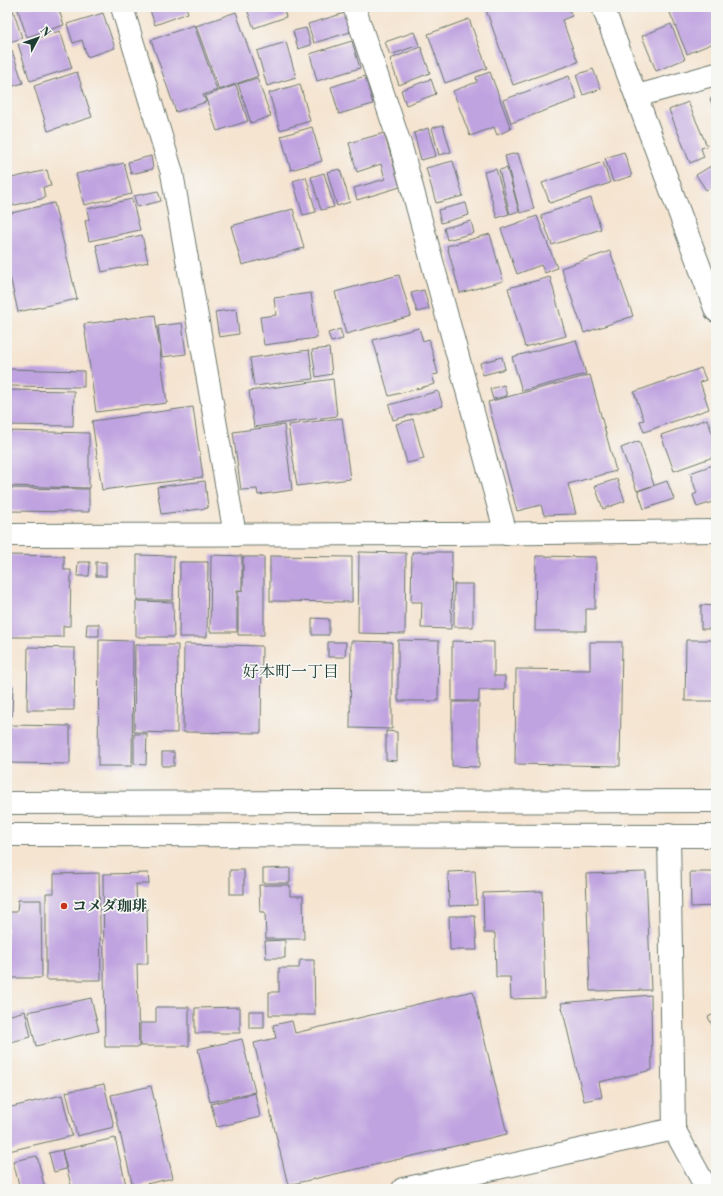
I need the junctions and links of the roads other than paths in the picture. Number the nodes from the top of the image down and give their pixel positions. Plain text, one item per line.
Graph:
1 (122, 7) edge
2 (354, 7) edge
3 (603, 7) edge
4 (716, 74) edge
5 (637, 96) junction
6 (716, 311) edge
7 (716, 531) edge
8 (506, 534) junction
9 (7, 535) edge
10 (235, 535) junction
11 (716, 801) edge
12 (7, 804) edge
13 (7, 835) edge
14 (669, 835) junction
15 (716, 836) edge
16 (674, 1129) junction
17 (403, 1189) edge
18 (707, 1189) edge

1 - 10 street
2 - 8 street
3 - 5 street
4 - 5 street
5 - 6 street
7 - 8 street
8 - 10 street
9 - 10 street
11 - 12 street
13 - 14 street
14 - 15 street
14 - 16 street
16 - 17 street
16 - 18 street

